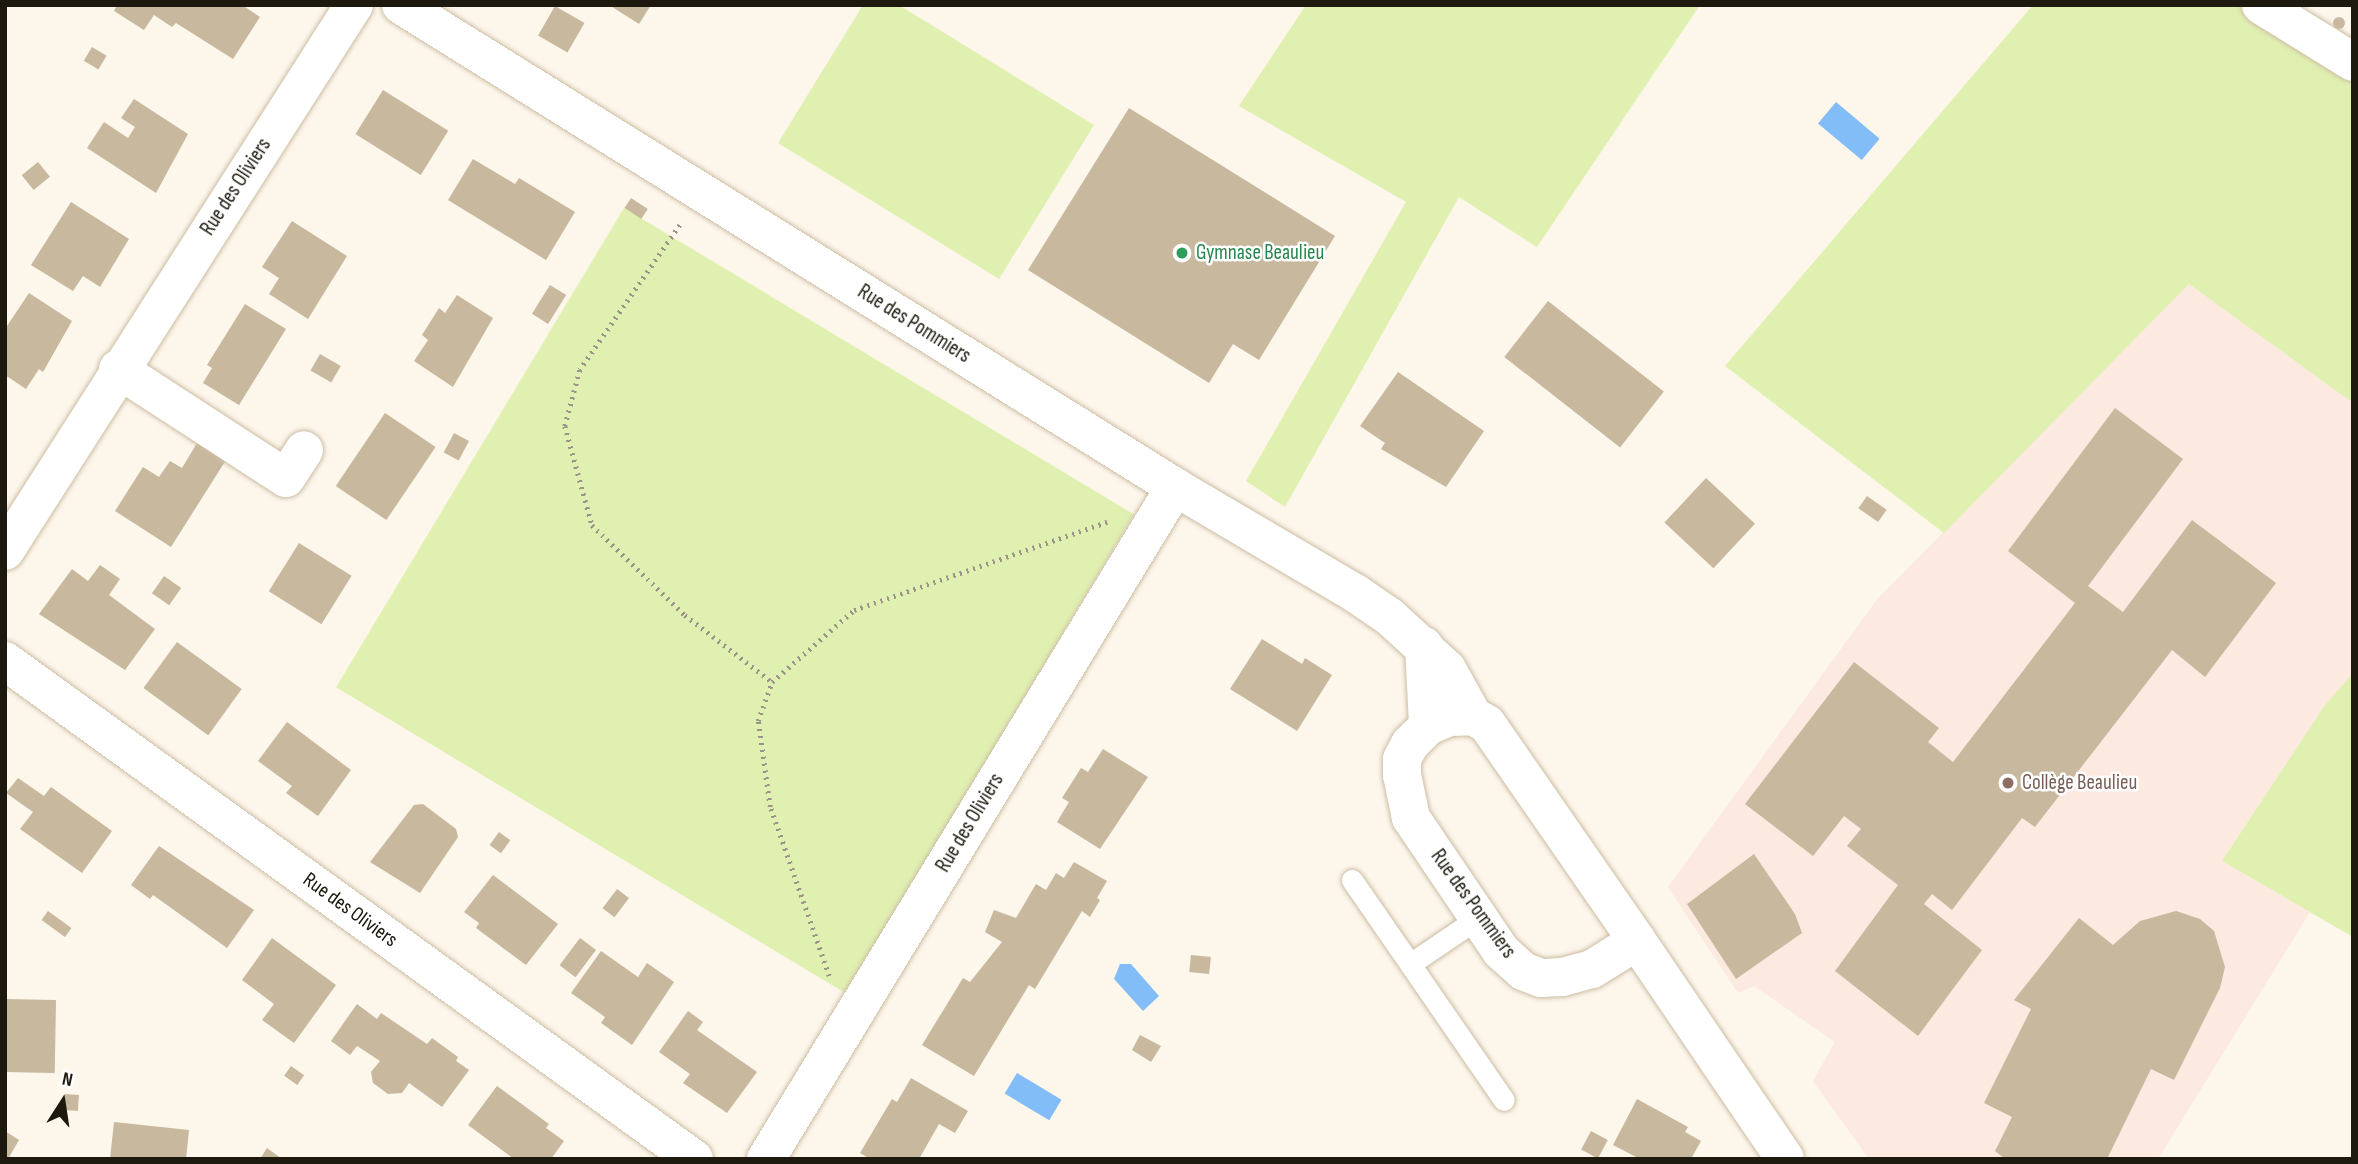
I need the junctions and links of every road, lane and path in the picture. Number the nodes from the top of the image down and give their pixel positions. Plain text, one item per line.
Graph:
1 (354, 5) edge
2 (401, 5) edge
3 (2261, 5) edge
4 (2353, 61) edge
5 (682, 221) dead end
6 (118, 369) junction
7 (304, 450) dead end
8 (1175, 486) junction
9 (1111, 521) dead end
10 (5, 551) edge
11 (1424, 646) junction
12 (5, 661) edge
13 (772, 682) junction
14 (1473, 716) junction
15 (1428, 726) junction
16 (1352, 880) dead end
17 (1481, 916) junction
18 (1637, 941) junction
19 (1410, 964) junction
20 (851, 1019) junction
21 (1504, 1100) dead end
22 (694, 1159) edge
23 (766, 1159) edge
24 (1785, 1159) edge

1 - 6 street, Rue des Oliviers
2 - 8 street, Rue des Pommiers
3 - 4 street
5 - 13 path
6 - 7 street
6 - 10 street, Rue des Oliviers
8 - 11 street, Rue des Pommiers
8 - 20 street, Rue des Oliviers
9 - 13 path
11 - 14 street, Rue des Pommiers
11 - 15 street
12 - 22 street, Rue des Oliviers
13 - 20 path
14 - 15 street
14 - 18 street, Rue des Pommiers
15 - 17 street, Rue des Pommiers
16 - 19 lane
17 - 18 street, Rue des Pommiers
17 - 19 lane
18 - 24 street, Rue des Pommiers
19 - 21 lane
20 - 23 street, Rue des Oliviers

